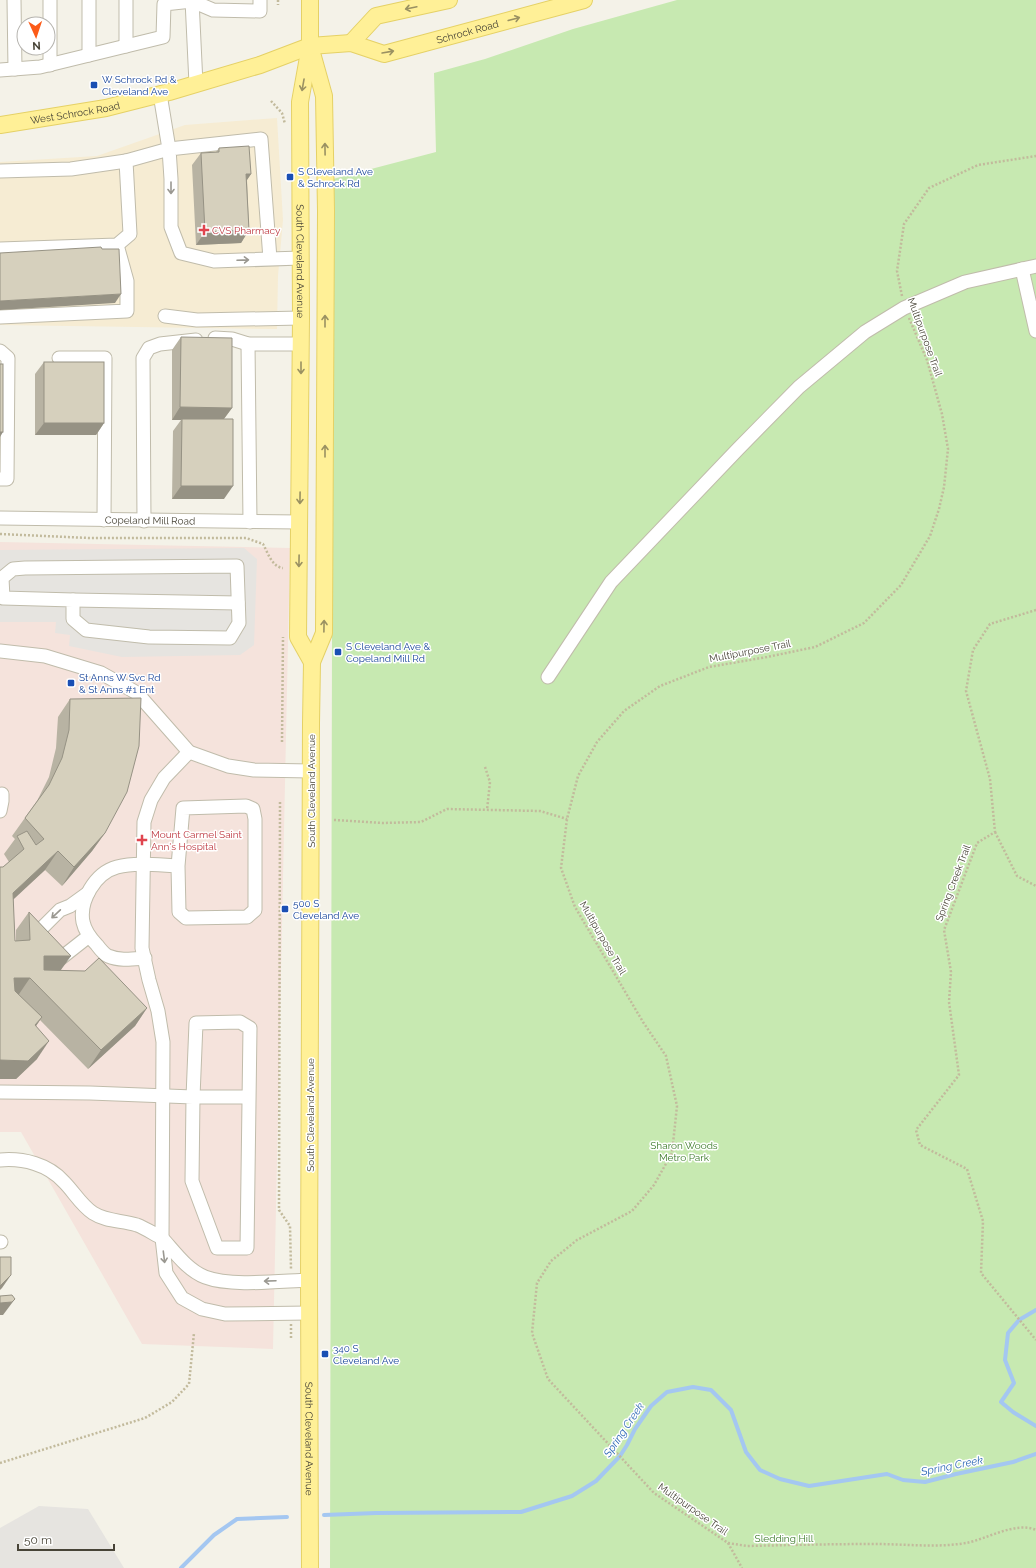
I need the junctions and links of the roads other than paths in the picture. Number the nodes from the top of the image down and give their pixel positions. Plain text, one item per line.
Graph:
1 (14, 0) edge
2 (50, 0) edge
3 (89, 0) edge
4 (126, 0) edge
5 (192, 0) edge
6 (260, 0) edge
7 (310, 0) edge
8 (449, 0) edge
9 (584, 0) edge
10 (164, 2) edge
11 (351, 42) junction
12 (126, 46) junction
13 (310, 46) junction
14 (89, 55) junction
15 (50, 65) junction
16 (15, 69) junction
17 (0, 70) edge
18 (196, 84) junction
19 (160, 94) junction
20 (0, 125) edge
21 (169, 149) junction
22 (126, 161) junction
23 (0, 171) edge
24 (116, 245) junction
25 (0, 249) edge
26 (301, 258) junction
27 (270, 259) junction
28 (1036, 266) edge
29 (1022, 269) junction
30 (165, 316) dead end
31 (0, 317) edge
32 (301, 318) junction
33 (1036, 331) edge
34 (248, 344) junction
35 (300, 344) junction
36 (0, 351) edge
37 (59, 358) dead end
38 (0, 479) edge
39 (0, 518) edge
40 (104, 520) junction
41 (144, 521) junction
42 (250, 522) junction
43 (300, 522) junction
44 (1, 578) edge
45 (73, 600) junction
46 (238, 603) junction
47 (0, 651) edge
48 (312, 662) junction
49 (548, 677) dead end
50 (190, 752) junction
51 (311, 771) junction
52 (2, 794) dead end
53 (0, 810) edge
54 (143, 864) junction
55 (178, 866) junction
56 (88, 893) junction
57 (37, 933) junction
58 (89, 936) junction
59 (28, 943) edge
60 (61, 958) junction
61 (144, 958) junction
62 (52, 968) edge
63 (0, 1092) edge
64 (163, 1095) junction
65 (193, 1097) junction
66 (249, 1097) junction
67 (0, 1160) edge
68 (162, 1238) junction
69 (309, 1280) junction
70 (309, 1313) junction
71 (310, 1568) edge

1 - 16 street
2 - 15 street
3 - 14 street
4 - 12 street
5 - 6 street
5 - 10 street
5 - 18 street
7 - 13 main road
8 -> 11 main road
11 -> 9 main road, Schrock Road
10 - 12 street
11 - 13 main road, Schrock Road
12 - 14 street
13 - 18 main road, West Schrock Road
13 -> 26 main road, South Cleveland Avenue
48 -> 13 main road, South Cleveland Avenue
14 - 15 street
15 - 16 street
16 - 17 street
18 - 19 main road, West Schrock Road
19 - 20 main road, West Schrock Road
19 - 21 street
21 - 22 street
21 -> 27 street
21 - 27 street
22 - 23 street
22 - 24 street
24 - 25 street
24 - 31 street
26 - 27 street
26 - 32 main road, South Cleveland Avenue
28 - 29 street
29 - 33 street
29 - 49 street
30 - 32 street
32 - 35 main road, South Cleveland Avenue
34 - 35 street
34 - 41 street
34 - 42 street
35 -> 43 main road, South Cleveland Avenue
36 - 38 street
37 - 40 street
39 - 40 street, Copeland Mill Road
40 - 41 street, Copeland Mill Road
41 - 42 street, Copeland Mill Road
42 - 43 street, Copeland Mill Road
43 -> 48 main road, South Cleveland Avenue
44 - 45 street
44 - 46 street
45 - 46 street
45 - 46 street
47 - 50 street
48 - 51 main road, South Cleveland Avenue
50 - 51 street
50 - 54 street
51 - 69 main road, South Cleveland Avenue
52 - 53 street
54 - 55 street
54 - 56 street
54 - 61 street
55 - 55 street
56 -> 57 street
56 - 58 street
57 - 59 street
57 - 60 street
58 - 60 street
58 - 61 street
60 - 62 street
61 - 64 street
63 - 64 street
64 - 65 street
64 - 68 street
65 - 66 street
65 - 66 street
65 - 66 street
67 - 68 street
69 -> 68 street
68 -> 70 street
69 - 70 main road, South Cleveland Avenue
70 - 71 main road, South Cleveland Avenue

